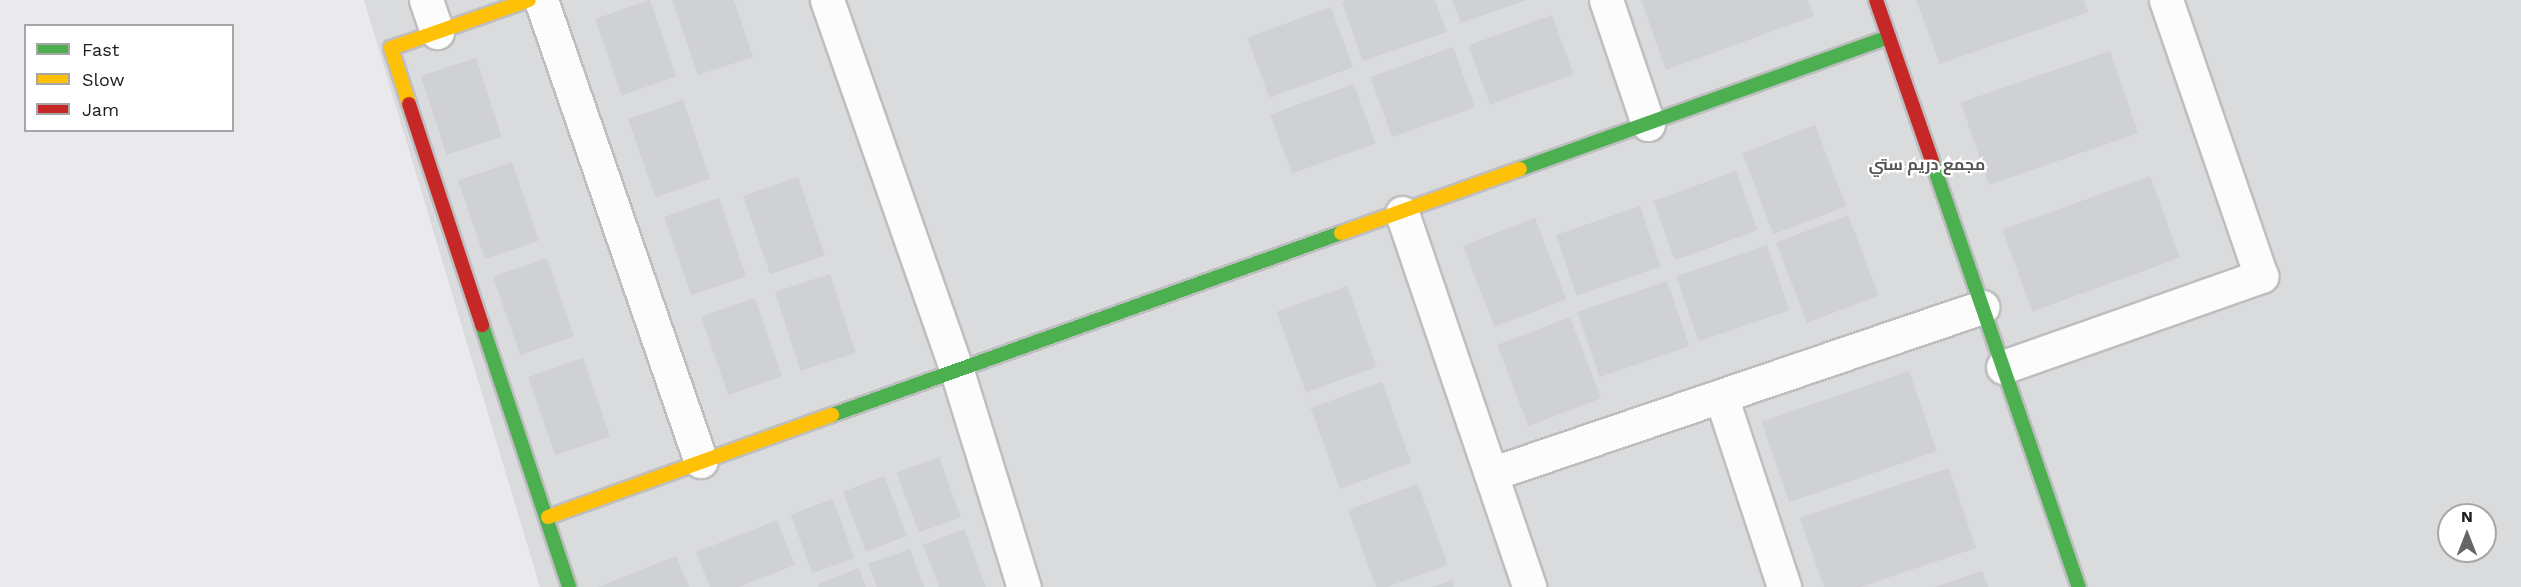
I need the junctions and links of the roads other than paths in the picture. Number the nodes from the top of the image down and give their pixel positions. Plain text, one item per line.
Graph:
1 (426, 0) edge
2 (529, 0) edge
3 (541, 0) edge
4 (827, 0) edge
5 (1606, 0) edge
6 (1876, 0) edge
7 (2166, 0) edge
8 (437, 32) junction
9 (1889, 37) junction
10 (1648, 124) junction
11 (1402, 213) junction
12 (1982, 307) junction
13 (2002, 367) junction
14 (956, 368) junction
15 (1721, 396) junction
16 (701, 461) junction
17 (1491, 474) junction
18 (548, 517) junction
19 (569, 587) edge
20 (1024, 587) edge
21 (1529, 587) edge
22 (1784, 587) edge
23 (2079, 587) edge

1 - 8 street
2 - 8 street
3 - 16 street
4 - 14 street
5 - 10 street
6 - 9 street
7 - 13 street
8 - 18 street
9 - 10 street
9 - 12 street
10 - 11 street
11 - 14 street
11 - 17 street
12 - 13 street
12 - 15 street
13 - 23 street
14 - 16 street
14 - 20 street
15 - 17 street
15 - 22 street
16 - 18 street
17 - 21 street
18 - 19 street

